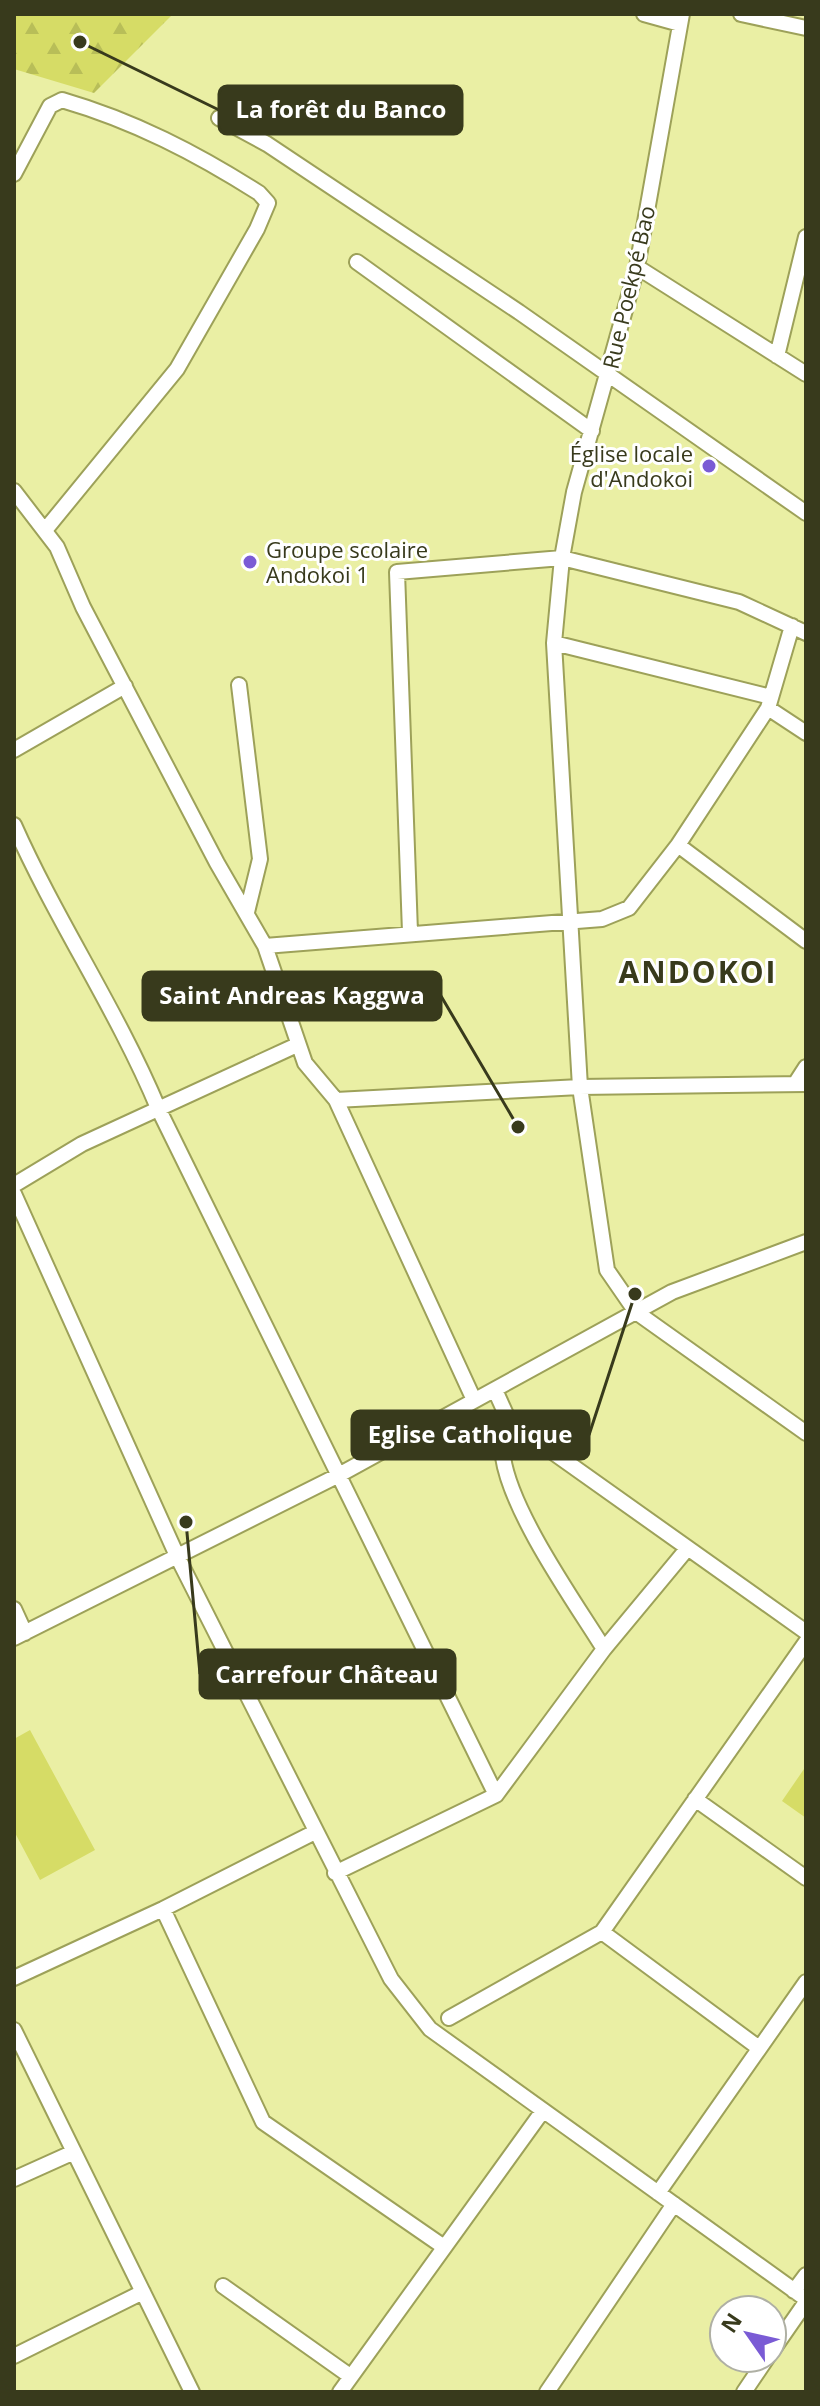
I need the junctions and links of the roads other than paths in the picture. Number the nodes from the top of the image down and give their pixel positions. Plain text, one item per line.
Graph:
1 (644, 14) edge
2 (741, 14) edge
3 (681, 19) edge
4 (806, 28) edge
5 (219, 118) dead end
6 (14, 174) edge
7 (806, 237) edge
8 (357, 262) dead end
9 (637, 267) junction
10 (777, 356) junction
11 (806, 374) edge
12 (607, 376) junction
13 (592, 431) junction
14 (14, 491) edge
15 (806, 513) edge
16 (46, 529) junction
17 (562, 558) junction
18 (799, 630) edge
19 (554, 643) junction
20 (239, 685) dead end
21 (125, 686) junction
22 (770, 702) junction
23 (806, 733) edge
24 (14, 750) edge
25 (14, 825) edge
26 (678, 845) junction
27 (247, 912) junction
28 (570, 921) junction
29 (410, 932) junction
30 (806, 941) edge
31 (265, 946) junction
32 (297, 1045) junction
33 (806, 1067) edge
34 (800, 1084) edge
35 (580, 1087) junction
36 (336, 1100) junction
37 (158, 1108) junction
38 (14, 1185) edge
39 (14, 1194) edge
40 (806, 1242) edge
41 (636, 1312) junction
42 (495, 1390) junction
43 (474, 1400) junction
44 (509, 1421) junction
45 (806, 1433) edge
46 (337, 1476) junction
47 (687, 1549) junction
48 (178, 1558) junction
49 (14, 1609) edge
50 (806, 1632) edge
51 (20, 1636) edge
52 (806, 1642) edge
53 (604, 1649) junction
54 (496, 1795) junction
55 (695, 1799) junction
56 (315, 1832) junction
57 (335, 1873) junction
58 (806, 1878) edge
59 (163, 1909) junction
60 (602, 1932) junction
61 (14, 1978) edge
62 (806, 1982) edge
63 (449, 2018) dead end
64 (14, 2030) edge
65 (759, 2048) junction
66 (542, 2112) junction
67 (74, 2152) junction
68 (14, 2179) edge
69 (658, 2193) junction
70 (674, 2204) junction
71 (444, 2247) junction
72 (806, 2275) edge
73 (223, 2286) dead end
74 (143, 2292) junction
75 (802, 2298) edge
76 (788, 2323) edge
77 (14, 2356) edge
78 (756, 2374) edge
79 (350, 2376) junction
80 (192, 2392) edge
81 (340, 2392) edge
82 (547, 2392) edge
83 (744, 2392) edge

1 - 3 street
2 - 4 street
3 - 9 street, Rue Poekpé Bao
5 - 12 street
6 - 16 street
7 - 10 street
8 - 13 street
9 - 10 street
9 - 12 street, Rue Poekpé Bao
10 - 11 street
12 - 13 street, Rue Poekpé Bao
12 - 15 street
13 - 17 street, Rue Poekpé Bao
14 - 16 street
16 - 21 street
17 - 18 street
17 - 19 street, Rue Poekpé Bao
17 - 29 street
18 - 22 street
19 - 22 street
19 - 28 street, Rue Poekpé Bao
20 - 27 street
21 - 24 street
21 - 27 street
22 - 23 street
22 - 26 street
25 - 37 street
26 - 28 street
26 - 30 street
27 - 31 street
28 - 29 street
28 - 35 street, Rue Poekpé Bao
29 - 31 street
31 - 32 street
32 - 36 street
32 - 37 street
33 - 34 street
34 - 35 street
35 - 36 street
35 - 41 street, Rue Poekpé Bao
36 - 43 street
37 - 38 street
37 - 46 street
39 - 48 street
40 - 41 street
41 - 42 street
41 - 45 street, Rue Poekpé Bao
42 - 43 street
42 - 44 street
43 - 46 street
44 - 47 street
44 - 53 street
46 - 48 street
46 - 54 street
47 - 50 street
47 - 53 street
48 - 51 street
48 - 56 street
49 - 51 street
52 - 55 street
53 - 54 street
54 - 57 street
55 - 58 street
55 - 60 street
56 - 57 street
56 - 59 street
57 - 66 street
59 - 61 street
59 - 71 street
60 - 63 street
60 - 65 street
62 - 65 street
64 - 67 street
65 - 69 street
66 - 69 street
66 - 71 street
67 - 68 street
67 - 74 street
69 - 70 street
70 - 75 street
70 - 82 street
71 - 79 street
72 - 75 street
73 - 79 street
74 - 77 street
74 - 80 street
75 - 76 street
78 - 83 street
79 - 81 street

